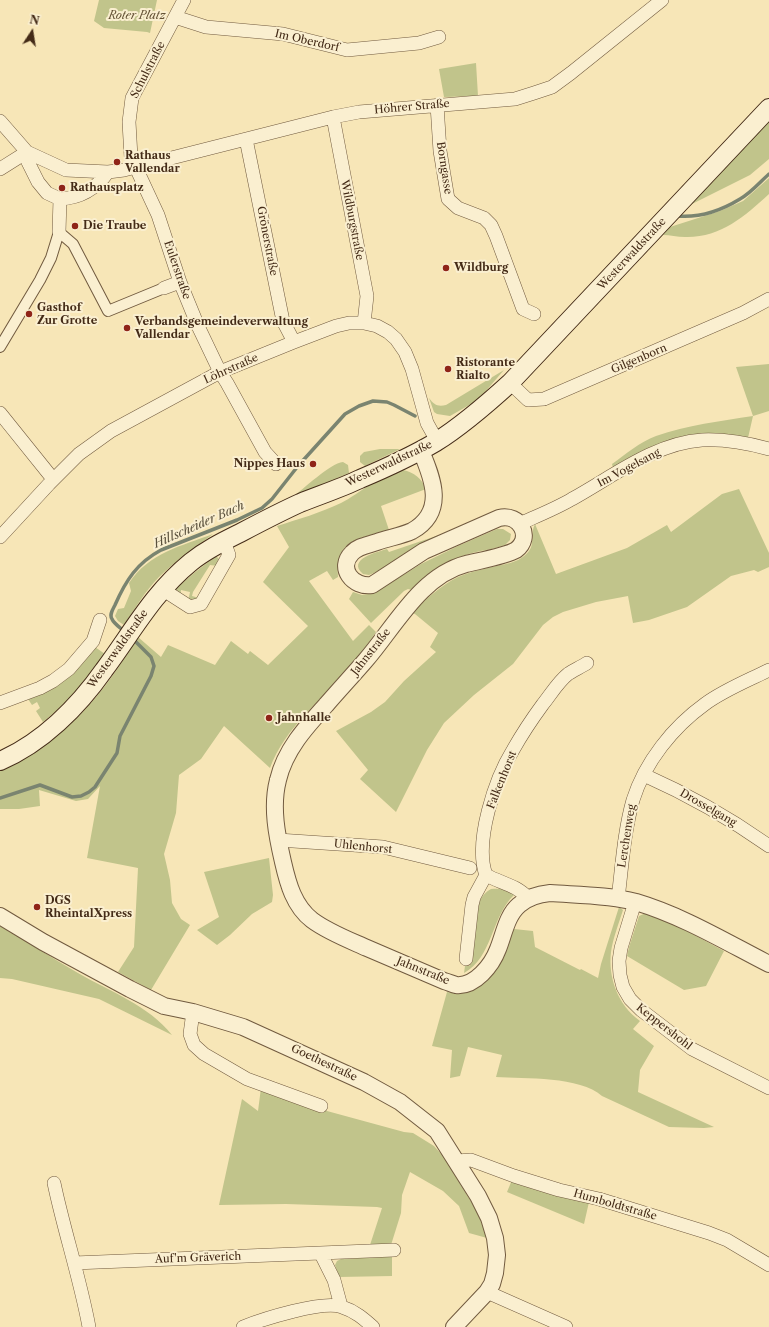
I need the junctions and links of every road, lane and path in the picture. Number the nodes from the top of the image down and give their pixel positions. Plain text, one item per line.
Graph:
1 (184, 0) edge
2 (662, 0) edge
3 (175, 17) junction
4 (439, 37) dead end
5 (437, 105) junction
6 (769, 108) edge
7 (332, 117) junction
8 (0, 121) edge
9 (246, 139) junction
10 (27, 152) junction
11 (136, 167) junction
12 (0, 168) edge
13 (108, 172) junction
14 (60, 199) junction
15 (59, 232) junction
16 (180, 282) junction
17 (164, 288) joint
18 (769, 298) edge
19 (534, 314) dead end
20 (364, 323) junction
21 (294, 342) junction
22 (0, 347) edge
23 (220, 372) junction
24 (510, 383) junction
25 (0, 413) edge
26 (437, 441) junction
27 (769, 448) edge
28 (420, 451) junction
29 (276, 464) dead end
30 (53, 480) junction
31 (519, 524) junction
32 (0, 537) edge
33 (224, 541) junction
34 (162, 589) junction
35 (100, 620) dead end
36 (587, 663) dead end
37 (769, 670) edge
38 (0, 703) edge
39 (0, 761) edge
40 (644, 775) junction
41 (278, 840) junction
42 (769, 846) edge
43 (470, 868) dead end
44 (486, 875) junction
45 (528, 898) junction
46 (618, 899) junction
47 (635, 902) junction
48 (0, 916) edge
49 (466, 959) dead end
50 (769, 964) edge
51 (193, 1012) junction
52 (769, 1088) edge
53 (321, 1106) dead end
54 (457, 1161) junction
55 (54, 1182) dead end
56 (394, 1250) dead end
57 (321, 1254) junction
58 (74, 1263) junction
59 (769, 1265) edge
60 (487, 1292) junction
61 (341, 1306) junction
62 (89, 1327) edge
63 (243, 1327) edge
64 (373, 1327) edge
65 (454, 1327) edge
66 (566, 1327) edge

1 - 3 street, Schulstraße
2 - 5 street, Höhrer Straße
3 - 4 street, Im Oberdorf
3 - 11 street, Schulstraße
5 - 7 street, Höhrer Straße
5 - 19 street, Borngasse
6 - 24 main road, Westerwaldstraße
7 - 9 street, Höhrer Straße
7 - 20 street, Wildburgstraße
8 - 10 street
9 - 11 street, Höhrer Straße
9 - 21 street, Grönerstraße
10 - 12 street
10 - 13 street
10 - 14 street
11 - 13 street
11 - 16 street, Eulerstraße
13 - 14 street
14 - 15 street
15 - 17 street
15 - 22 street
16 - 17 street
16 - 23 street, Eulerstraße
18 - 24 street, Gilgenborn
20 - 21 street, Löhrstraße
20 - 26 street, Löhrstraße
21 - 23 street, Löhrstraße
23 - 29 street, Eulerstraße
23 - 30 street, Löhrstraße
24 - 26 main road, Westerwaldstraße
25 - 30 street
26 - 28 main road, Westerwaldstraße
27 - 31 street, Im Vogelsang
28 - 31 street
28 - 33 main road, Westerwaldstraße
30 - 32 street, Löhrstraße
31 - 41 street, Jahnstraße
33 - 34 main road, Westerwaldstraße
33 - 34 street
34 - 39 main road, Westerwaldstraße
35 - 38 street
36 - 44 street, Falkenhorst
37 - 40 street, Lerchenweg
40 - 42 street, Drosselgang
40 - 46 street, Lerchenweg
41 - 43 street, Uhlenhorst
41 - 45 street, Jahnstraße
44 - 45 street
44 - 49 street
45 - 46 street, Jahnstraße
46 - 47 street, Jahnstraße
47 - 50 street, Jahnstraße
47 - 52 street, Keppershohl
48 - 51 street, Goethestraße
51 - 53 street
51 - 54 street, Goethestraße
54 - 59 street, Humboldtstraße
54 - 60 street, Goethestraße
55 - 58 street
56 - 57 street, Auf'm Gräverich
57 - 58 street, Auf'm Gräverich
57 - 61 street
58 - 62 street
60 - 65 street, Goethestraße
60 - 66 street
61 - 63 street
61 - 64 street

